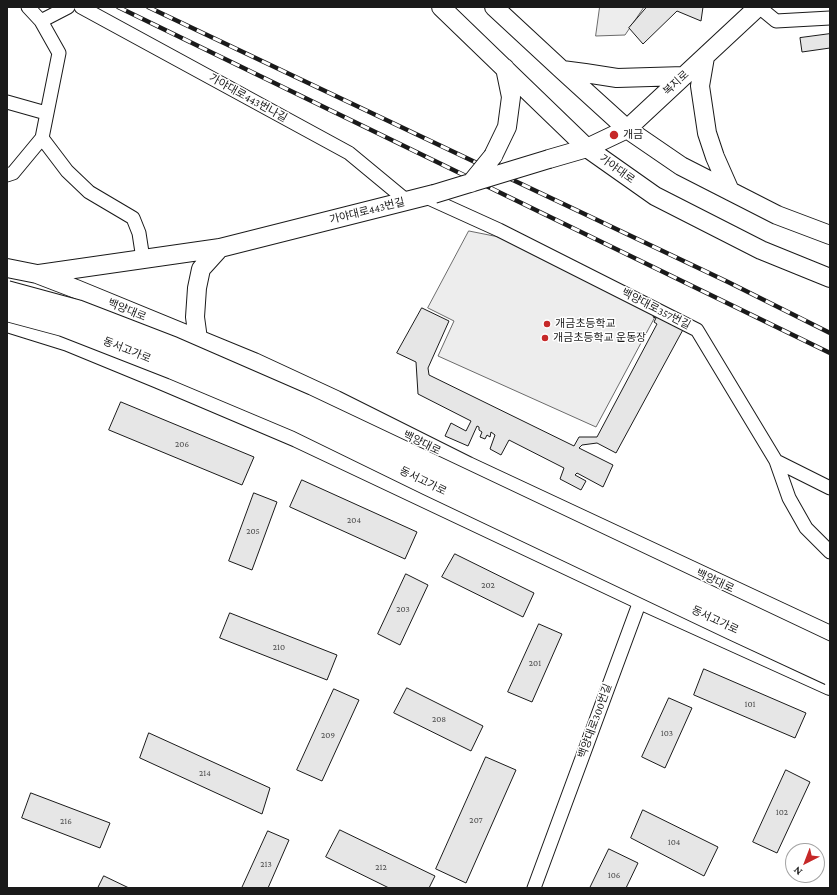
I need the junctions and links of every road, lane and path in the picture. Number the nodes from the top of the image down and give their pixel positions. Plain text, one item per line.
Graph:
1 (28, 7) edge
2 (68, 7) edge
3 (81, 7) edge
4 (441, 7) edge
5 (494, 7) edge
6 (758, 7) edge
7 (830, 18) edge
8 (42, 21) junction
9 (705, 57) junction
10 (505, 68) junction
11 (562, 70) junction
12 (684, 76) junction
13 (7, 102) edge
14 (46, 113) junction
15 (627, 129) junction
16 (42, 138) junction
17 (587, 148) junction
18 (9, 176) edge
19 (471, 183) junction
20 (730, 191) junction
21 (421, 197) junction
22 (830, 235) edge
23 (220, 248) junction
24 (142, 259) junction
25 (92, 266) junction
26 (7, 268) edge
27 (37, 274) junction
28 (830, 278) edge
29 (7, 282) edge
30 (76, 289) junction
31 (7, 292) edge
32 (7, 310) edge
33 (7, 323) edge
34 (198, 339) junction
35 (68, 342) junction
36 (776, 461) junction
37 (830, 488) edge
38 (830, 552) edge
39 (657, 554) junction
40 (640, 600) junction
41 (830, 635) edge
42 (830, 654) edge
43 (830, 674) edge
44 (830, 686) edge
45 (534, 888) edge

1 - 8 street
2 - 8 street
3 - 21 street, 가야대로443번나길
4 - 10 main road, 가야대로
5 - 11 main road
6 - 7 street
6 - 9 main road, 복지로
8 - 14 street
9 - 12 main road, 복지로
9 - 20 main road
10 - 17 main road, 가야대로
10 - 19 main road, bridge
11 - 12 main road
11 - 15 main road
12 - 15 main road, 복지로
13 - 14 street
14 - 16 street
15 - 17 main road, 복지로
15 - 20 main road
16 - 18 street
16 - 24 street
17 - 19 main road, 가야대로443번길, bridge
17 - 28 main road, 가야대로
19 - 21 main road, 가야대로443번길, bridge
20 - 22 main road
21 - 23 main road, 가야대로443번길
21 - 36 street, 백양대로357번길
23 - 24 main road, 가야대로443번길
23 - 34 main road
24 - 25 main road, 가야대로443번길
25 - 27 main road, 가야대로443번길
25 - 30 main road
26 - 27 main road, 백양대로
27 - 29 main road, 가야대로443번길
27 - 30 main road, 백양대로
30 - 34 main road, 백양대로
30 - 35 main road
31 - 42 highway, 동서고가로, bridge
32 - 43 highway, 동서고가로, bridge
33 - 35 main road
34 - 39 main road, 백양대로
35 - 40 main road
36 - 37 street
36 - 38 street, 백양대로357번길
39 - 40 street, 백양대로300번길
39 - 41 main road, 백양대로
40 - 44 main road
40 - 45 street, 백양대로300번길

